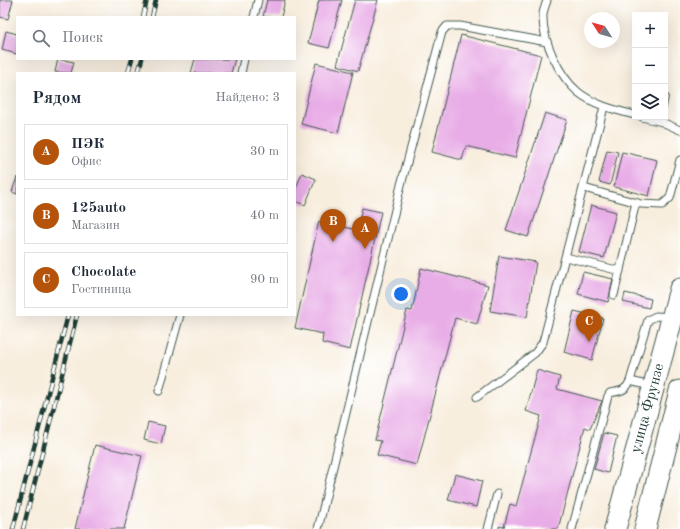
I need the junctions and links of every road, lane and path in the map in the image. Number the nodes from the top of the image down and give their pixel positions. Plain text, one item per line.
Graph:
1 (258, 0) edge
2 (547, 0) edge
3 (254, 16) edge
4 (547, 42) junction
5 (244, 60) edge
6 (241, 72) edge
7 (604, 107) junction
8 (632, 114) edge
9 (654, 120) edge
10 (680, 130) edge
11 (680, 160) edge
12 (584, 188) junction
13 (636, 202) junction
14 (566, 257) junction
15 (620, 271) junction
16 (680, 289) edge
17 (614, 295) dead end
18 (180, 316) edge
19 (672, 317) junction
20 (630, 381) junction
21 (654, 387) junction
22 (159, 391) dead end
23 (680, 391) edge
24 (478, 397) dead end
25 (497, 494) dead end
26 (318, 529) edge
27 (488, 529) edge
28 (572, 529) edge
29 (615, 529) edge
30 (645, 529) edge

1 - 3 lane
2 - 4 lane
4 - 7 lane
4 - 26 lane
5 - 6 lane
7 - 8 lane
7 - 12 lane
9 - 10 lane
11 - 13 lane
12 - 13 lane
12 - 14 lane
13 - 15 lane
14 - 15 lane
14 - 24 lane
15 - 17 lane
16 - 19 main road, улица Фрунзе
18 - 22 lane
19 - 20 lane
19 - 21 main road, улица Фрунзе
20 - 21 lane
20 - 28 lane
21 - 29 main road, улица Фрунзе
23 - 30 main road, улица Фрунзе
25 - 27 lane

